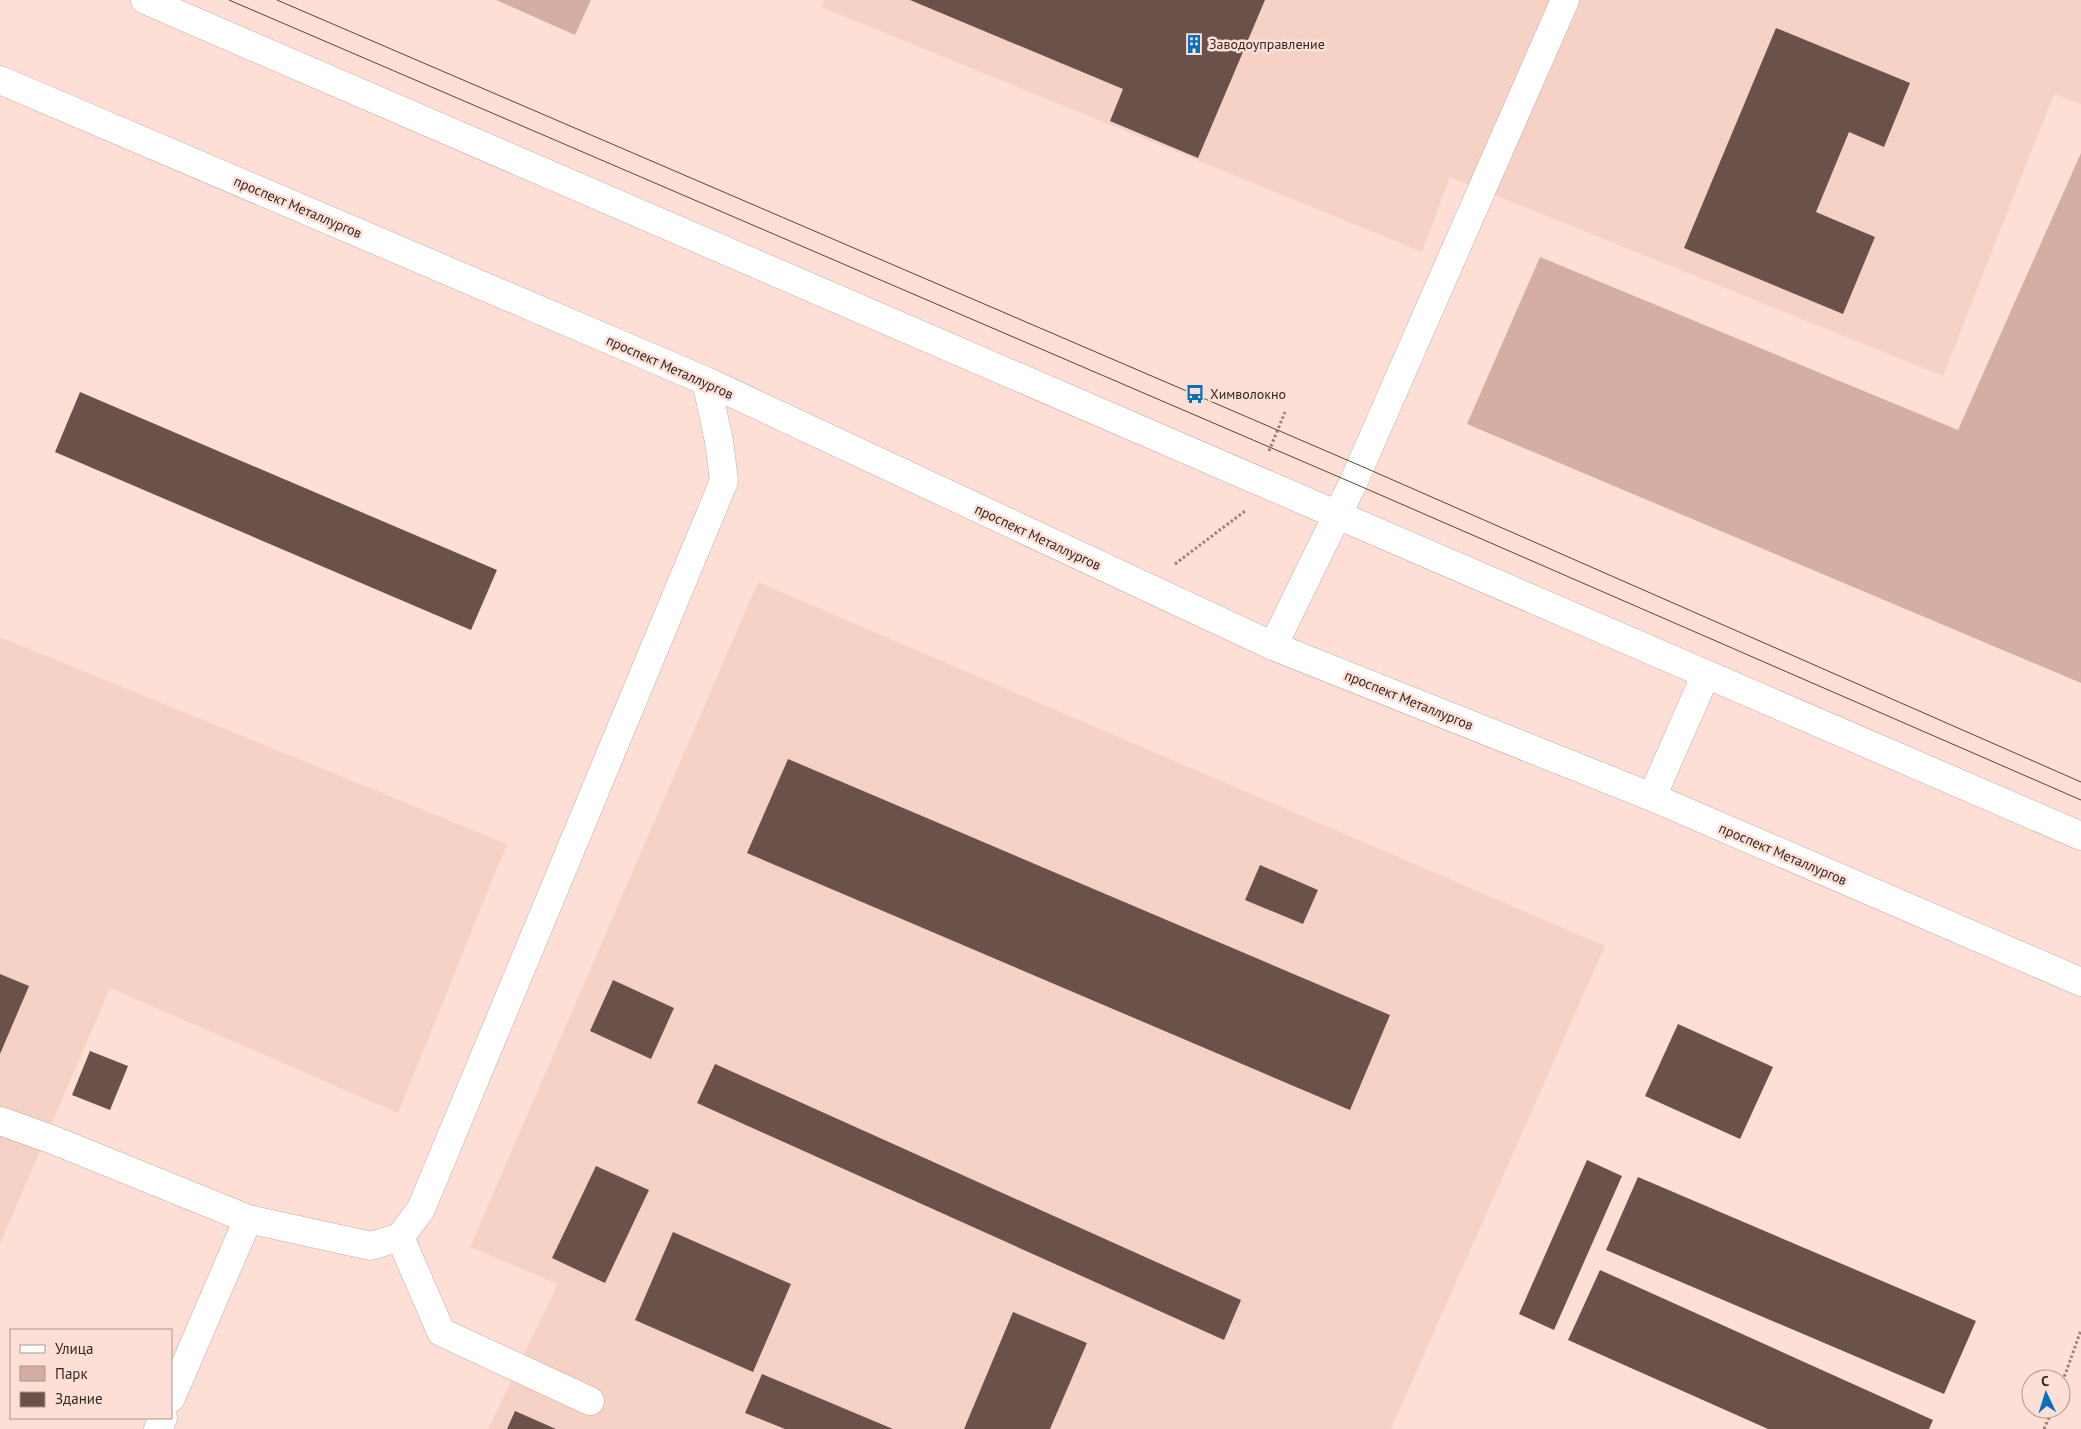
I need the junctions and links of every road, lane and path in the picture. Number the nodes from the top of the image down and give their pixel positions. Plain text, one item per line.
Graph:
1 (145, 0) edge
2 (1565, 0) edge
3 (0, 80) edge
4 (706, 381) junction
5 (1285, 412) dead end
6 (1268, 455) dead end
7 (1247, 510) dead end
8 (1336, 516) junction
9 (1170, 568) dead end
10 (1273, 646) junction
11 (1706, 674) junction
12 (1652, 797) junction
13 (2081, 836) edge
14 (2081, 982) edge
15 (0, 1121) edge
16 (248, 1219) junction
17 (400, 1237) junction
18 (2081, 1330) edge
19 (2067, 1369) edge
20 (172, 1396) edge
21 (590, 1401) dead end

1 - 8 street
2 - 8 street
3 - 4 street, проспект Металлургов
4 - 10 street, проспект Металлургов
4 - 17 street
5 - 6 path
7 - 9 path
8 - 10 street
8 - 11 street
10 - 12 street, проспект Металлургов
11 - 12 street
11 - 13 street
12 - 14 street, проспект Металлургов
15 - 16 street
16 - 17 street
16 - 20 street
17 - 21 street
18 - 19 path

